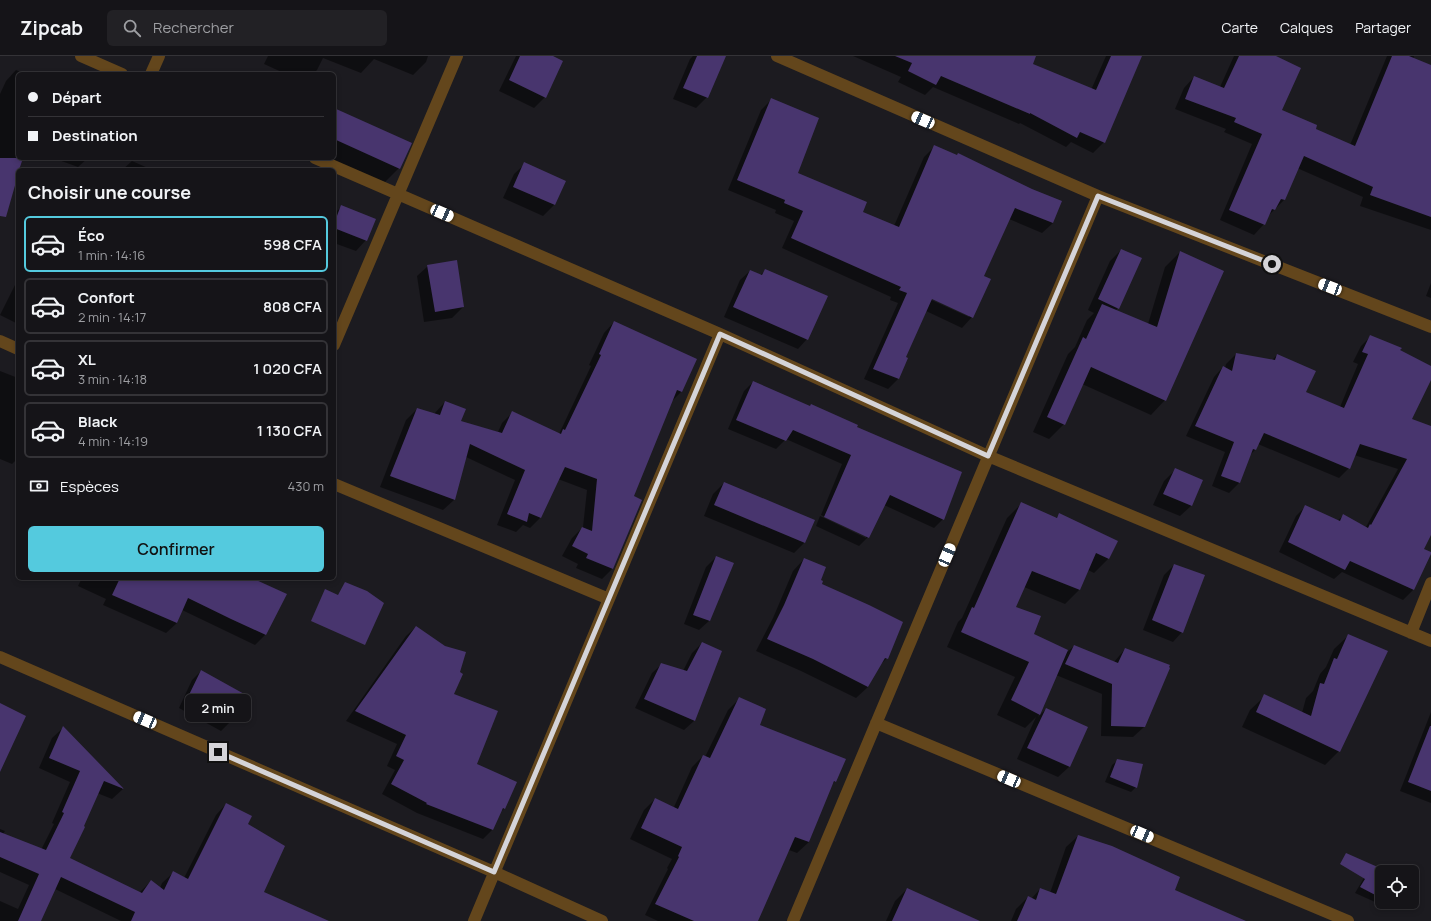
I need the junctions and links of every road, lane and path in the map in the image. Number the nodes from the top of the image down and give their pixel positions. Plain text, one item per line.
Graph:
1 (80, 56) edge
2 (159, 56) edge
3 (457, 56) edge
4 (777, 56) edge
5 (117, 72) edge
6 (152, 72) edge
7 (320, 160) edge
8 (398, 194) junction
9 (1098, 196) junction
10 (1431, 327) edge
11 (720, 334) junction
12 (336, 340) edge
13 (0, 341) edge
14 (16, 348) edge
15 (988, 456) junction
16 (336, 485) edge
17 (1431, 583) edge
18 (609, 599) junction
19 (1411, 633) junction
20 (1431, 641) edge
21 (0, 657) edge
22 (876, 723) junction
23 (494, 872) junction
24 (474, 921) edge
25 (602, 921) edge
26 (793, 921) edge
27 (1348, 921) edge

1 - 5 street
2 - 6 street
3 - 8 street
4 - 9 street
7 - 8 street
8 - 11 street
8 - 12 street
9 - 10 street
9 - 15 street
11 - 15 street
11 - 18 street
13 - 14 street
15 - 19 street
15 - 22 street
16 - 18 street
17 - 19 street
18 - 23 street
19 - 20 street
21 - 23 street
22 - 26 street
22 - 27 street
23 - 24 street
23 - 25 street

